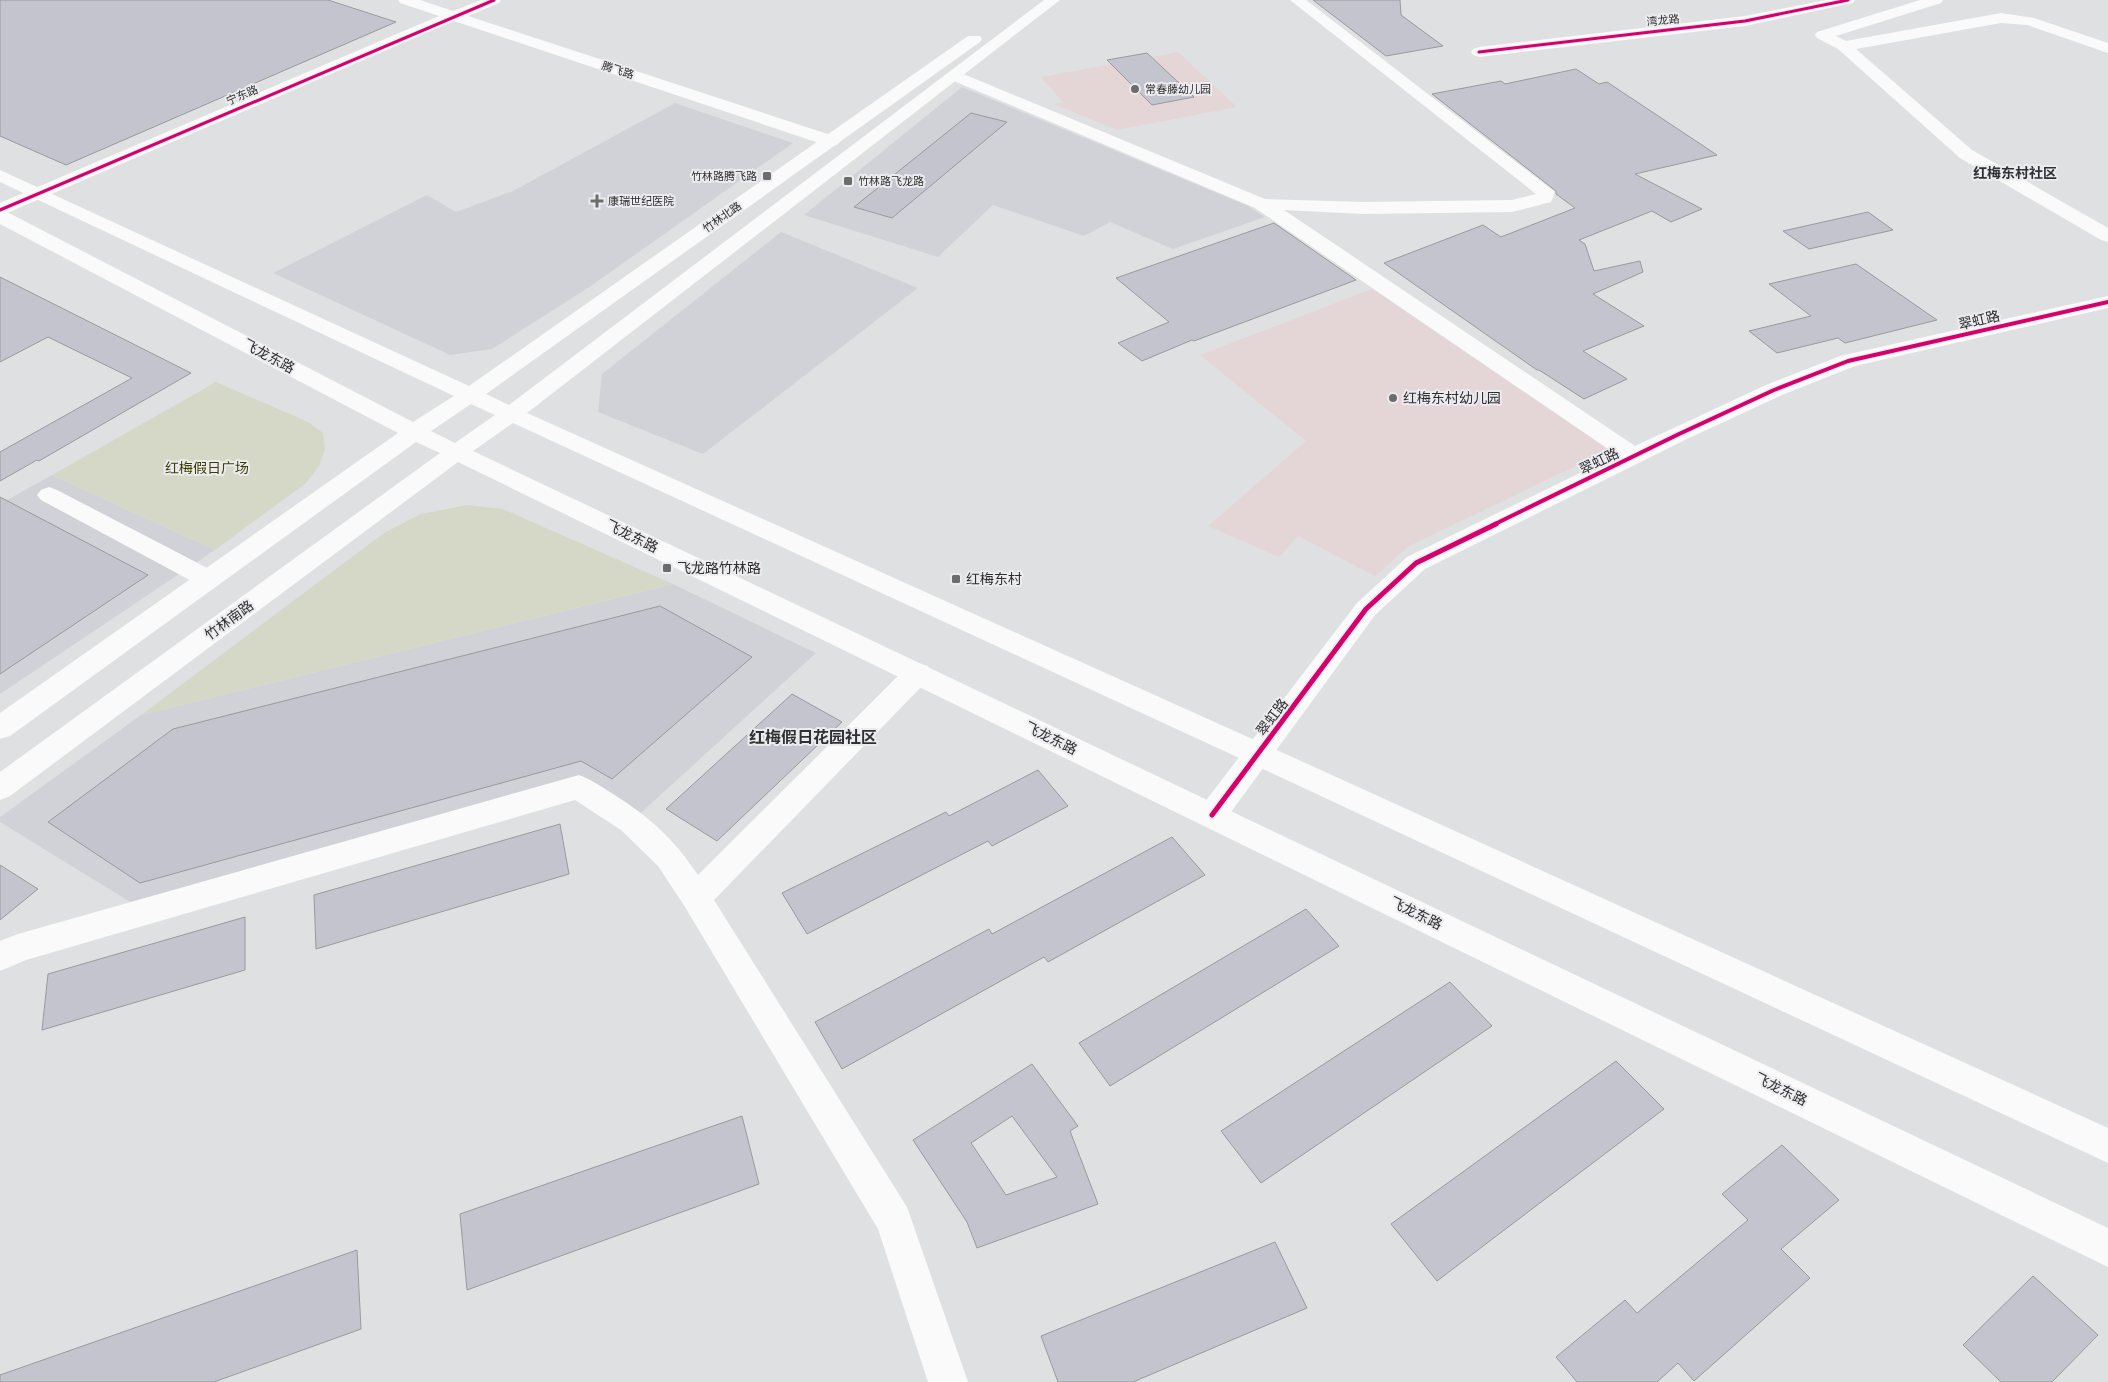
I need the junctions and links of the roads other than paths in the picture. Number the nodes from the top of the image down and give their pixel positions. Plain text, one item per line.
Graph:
1 (405, 0) edge
2 (494, 0) edge
3 (1028, 0) edge
4 (1053, 0) edge
5 (1297, 0) edge
6 (1778, 0) edge
7 (1848, 0) edge
8 (1936, 0) edge
9 (1805, 10) junction
10 (453, 16) junction
11 (1821, 20) dead end
12 (1844, 46) junction
13 (2108, 48) edge
14 (1478, 52) dead end
15 (955, 76) junction
16 (831, 140) junction
17 (0, 175) edge
18 (37, 194) junction
19 (1262, 204) junction
20 (0, 210) edge
21 (0, 216) edge
22 (2108, 236) edge
23 (2108, 302) edge
24 (470, 395) junction
25 (511, 414) junction
26 (414, 432) junction
27 (457, 452) junction
28 (1634, 456) junction
29 (49, 495) dead end
30 (208, 579) junction
31 (918, 673) junction
32 (0, 728) edge
33 (1258, 754) junction
34 (0, 788) edge
35 (1212, 815) junction
36 (696, 898) junction
37 (0, 957) edge
38 (2108, 1146) edge
39 (2108, 1248) edge
40 (948, 1382) edge

1 - 10 main road, 腾飞路
2 - 10 main road, 宁东路
3 - 16 main road, 竹林北路
4 - 15 main road
5 - 19 main road
6 - 9 main road
7 - 9 main road, 湾龙路
8 - 12 main road
9 - 11 main road
9 - 14 main road, 湾龙路
10 - 16 main road, 腾飞路
10 - 18 main road, 宁东路
12 - 13 main road
12 - 22 main road
15 - 19 main road
15 - 25 main road
16 - 24 main road, 竹林北路
17 - 18 main road
18 - 20 main road, 宁东路
18 - 24 main road
19 - 28 main road
21 - 26 main road, 飞龙东路
23 - 28 main road, 翠虹路
24 - 25 main road
24 - 26 main road, 竹林北路
25 - 27 main road
25 - 33 main road
26 - 27 main road, 飞龙东路
26 - 30 main road
27 - 31 main road, 飞龙东路
27 - 34 main road, 竹林南路
28 - 33 main road, 翠虹路
29 - 30 main road
30 - 32 main road
31 - 35 main road, 飞龙东路
31 - 36 main road
33 - 35 main road, 翠虹路
33 - 38 main road
35 - 39 main road, 飞龙东路
36 - 37 main road
36 - 40 main road

